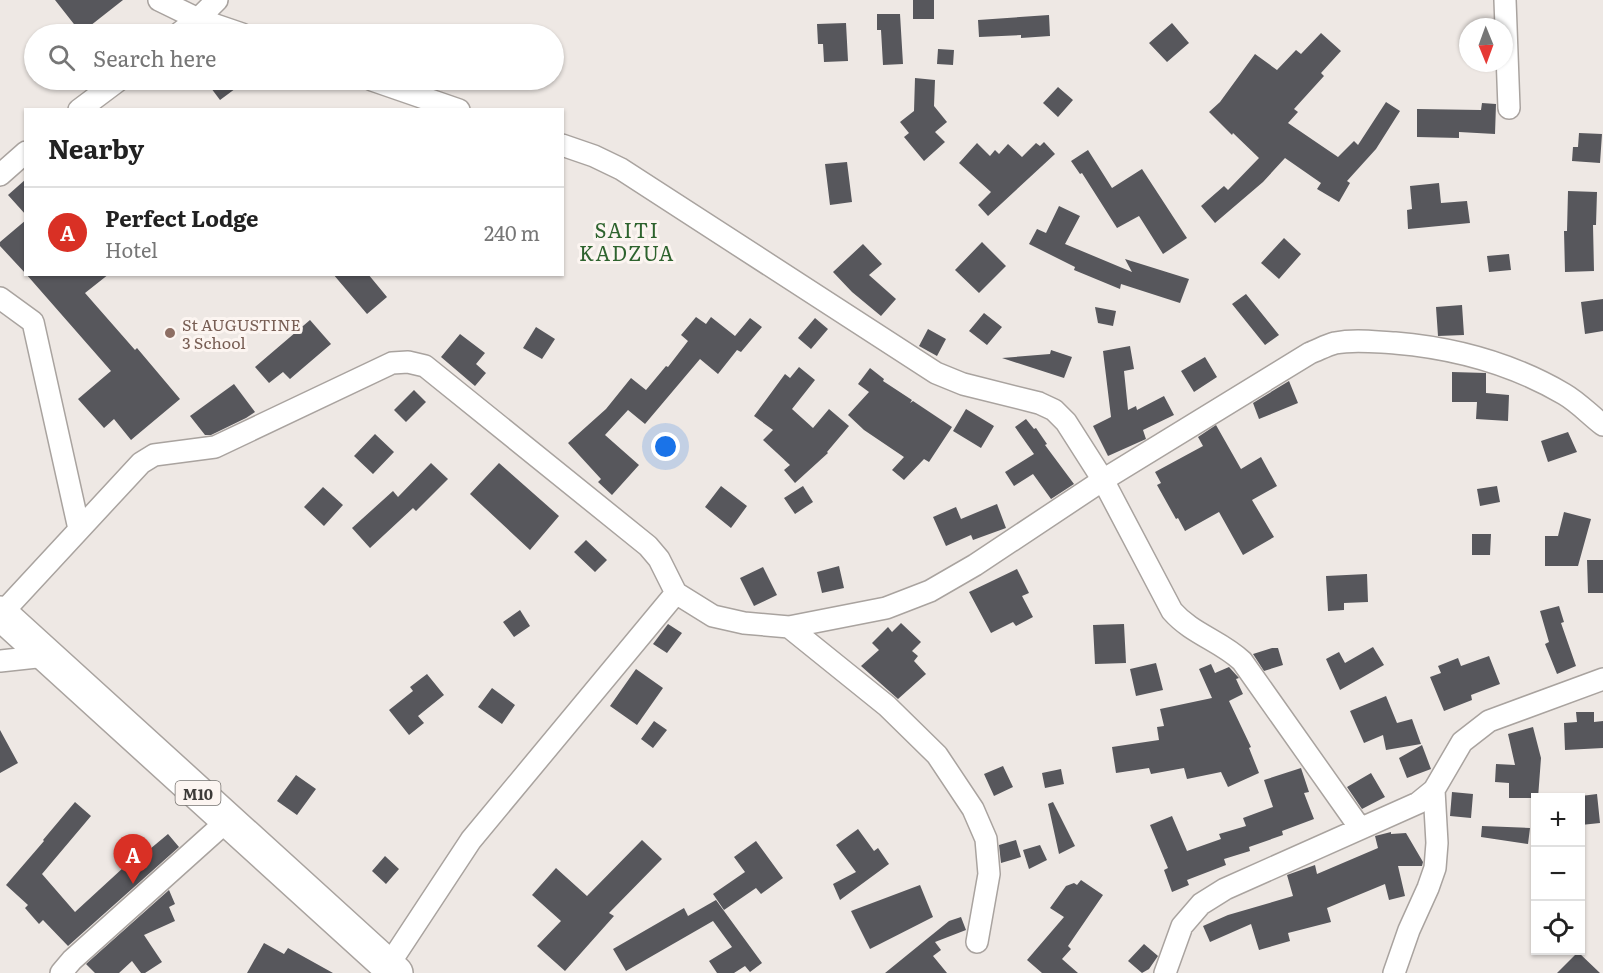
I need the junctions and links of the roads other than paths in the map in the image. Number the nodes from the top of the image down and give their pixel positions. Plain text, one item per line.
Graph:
1 (159, 0) edge
2 (217, 0) edge
3 (1505, 0) edge
4 (198, 20) junction
5 (192, 24) edge
6 (211, 24) edge
7 (106, 90) edge
8 (401, 90) edge
9 (82, 108) edge
10 (453, 108) edge
11 (1509, 108) dead end
12 (564, 146) edge
13 (24, 154) edge
14 (0, 175) edge
15 (0, 298) edge
16 (1603, 425) edge
17 (1103, 480) junction
18 (79, 529) junction
19 (676, 593) junction
20 (1, 613) edge
21 (789, 627) junction
22 (46, 656) junction
23 (0, 661) edge
24 (1603, 679) edge
25 (1434, 790) junction
26 (228, 820) junction
27 (1360, 828) junction
28 (977, 942) dead end
29 (392, 969) edge
30 (61, 973) edge
31 (1165, 973) edge
32 (1394, 973) edge

1 - 4 street
2 - 4 street
3 - 11 street
4 - 5 street
4 - 6 street
7 - 9 street
8 - 10 street
12 - 17 street
13 - 14 street
15 - 18 street
16 - 17 street
17 - 21 street
17 - 27 street
18 - 19 street
18 - 20 street
19 - 21 street
19 - 29 street
20 - 22 highway, M10
21 - 28 street
22 - 23 street
22 - 26 highway, M10
24 - 25 street
25 - 27 street
25 - 32 street
26 - 29 highway, M10
26 - 30 street
27 - 31 street

